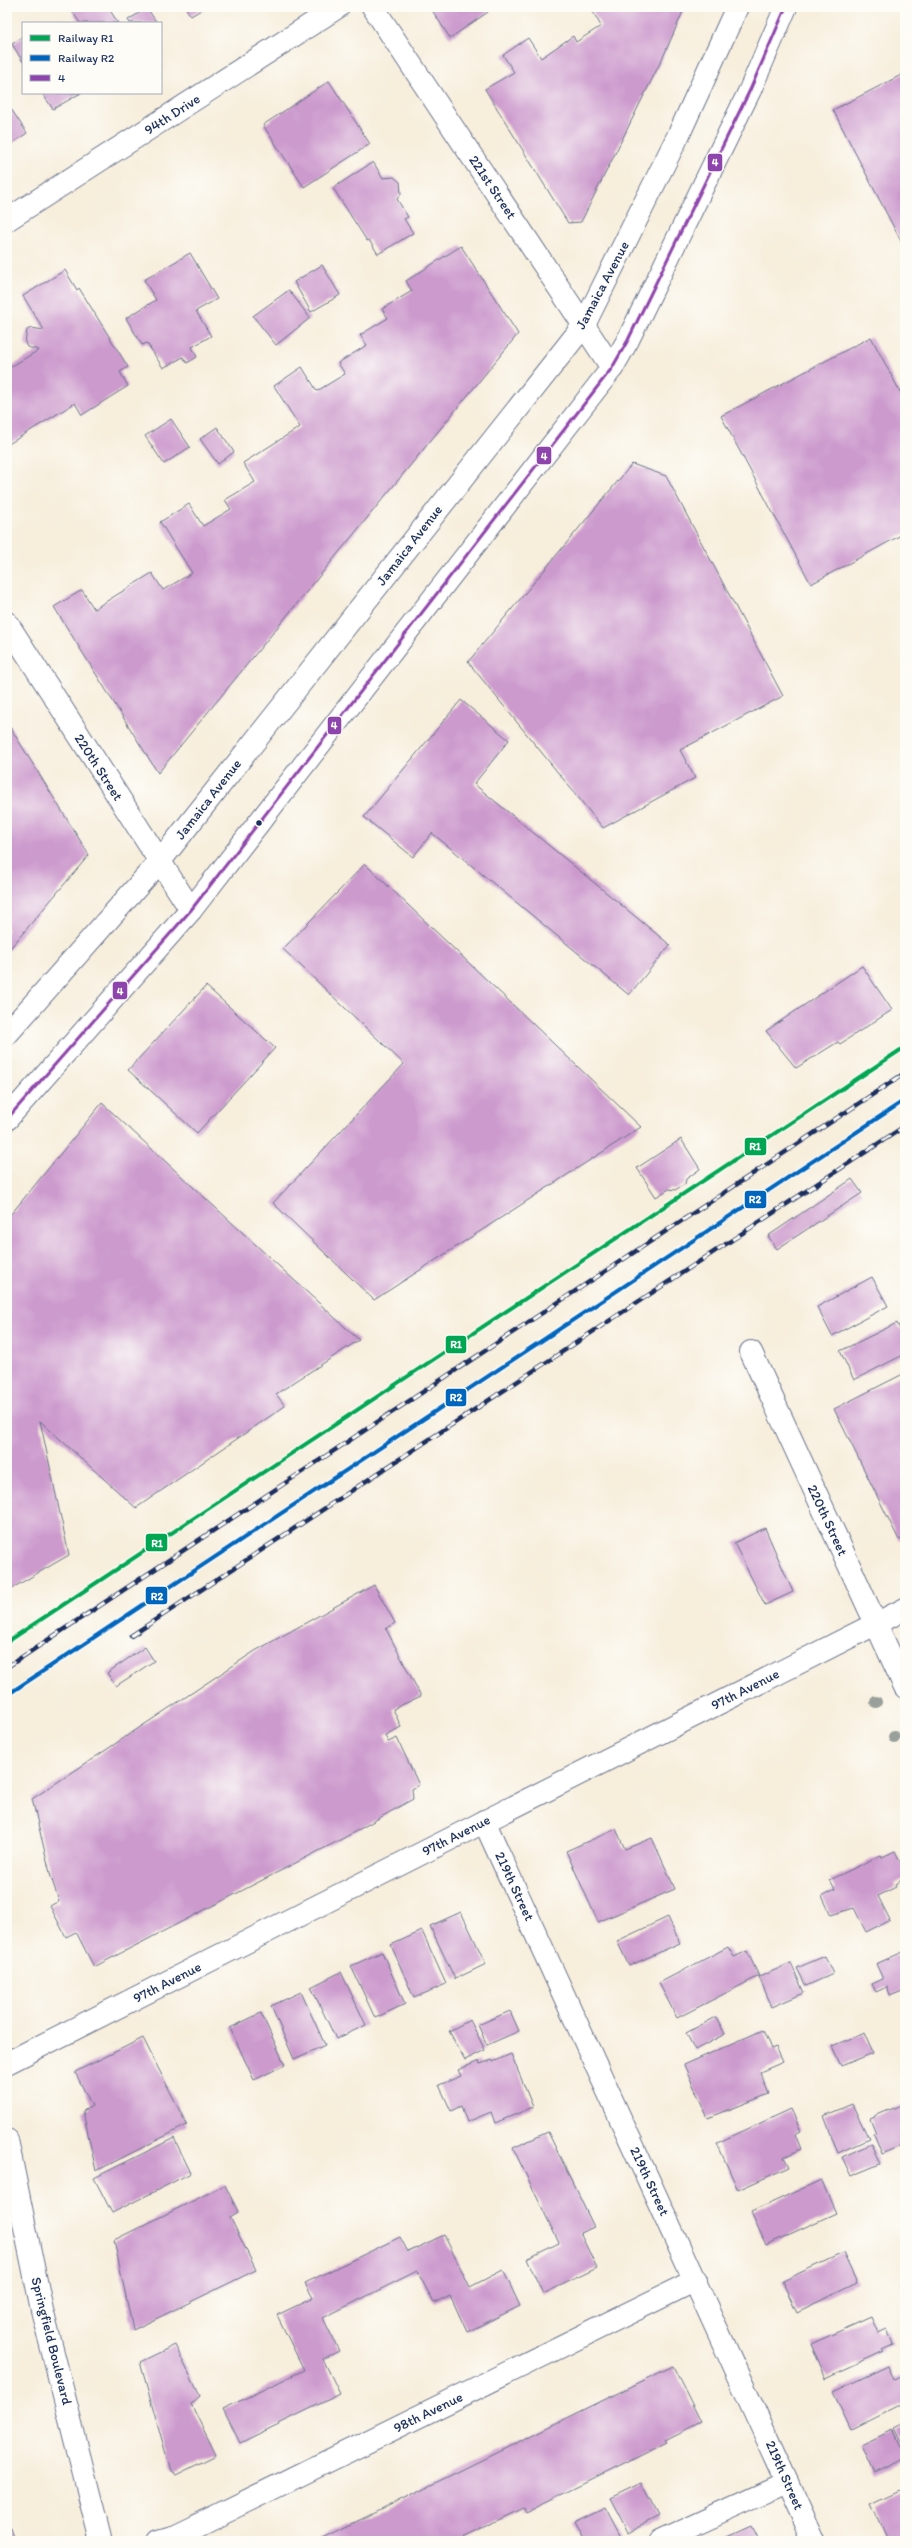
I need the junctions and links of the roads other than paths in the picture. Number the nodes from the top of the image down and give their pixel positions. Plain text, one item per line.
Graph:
1 (338, 7) edge
2 (373, 7) edge
3 (737, 7) edge
4 (786, 7) edge
5 (7, 220) edge
6 (584, 325) junction
7 (612, 368) junction
8 (7, 623) edge
9 (160, 861) junction
10 (191, 910) junction
11 (7, 1034) edge
12 (7, 1119) edge
13 (751, 1352) dead end
14 (905, 1609) edge
15 (876, 1624) junction
16 (905, 1687) edge
17 (484, 1821) junction
18 (7, 2063) edge
19 (7, 2144) edge
20 (696, 2280) junction
21 (788, 2482) junction
22 (101, 2541) edge
23 (159, 2541) edge
24 (659, 2541) edge
25 (814, 2541) edge

1 - 5 street, 94th Drive
2 - 6 street, 221st Street
3 - 6 street, Jamaica Avenue
4 - 7 street
6 - 7 street, 221st Street
6 - 9 street, Jamaica Avenue
7 - 10 street
8 - 9 street, 220th Street
9 - 10 street, 220th Street
9 - 11 street, Jamaica Avenue
10 - 12 street
13 - 15 street, 220th Street
14 - 15 street, 97th Avenue
15 - 16 street, 220th Street
15 - 17 street, 97th Avenue
17 - 18 street, 97th Avenue
17 - 20 street, 219th Street
19 - 22 street, Springfield Boulevard
20 - 21 street, 219th Street
20 - 23 street, 98th Avenue
21 - 24 lane
21 - 25 street, 219th Street

